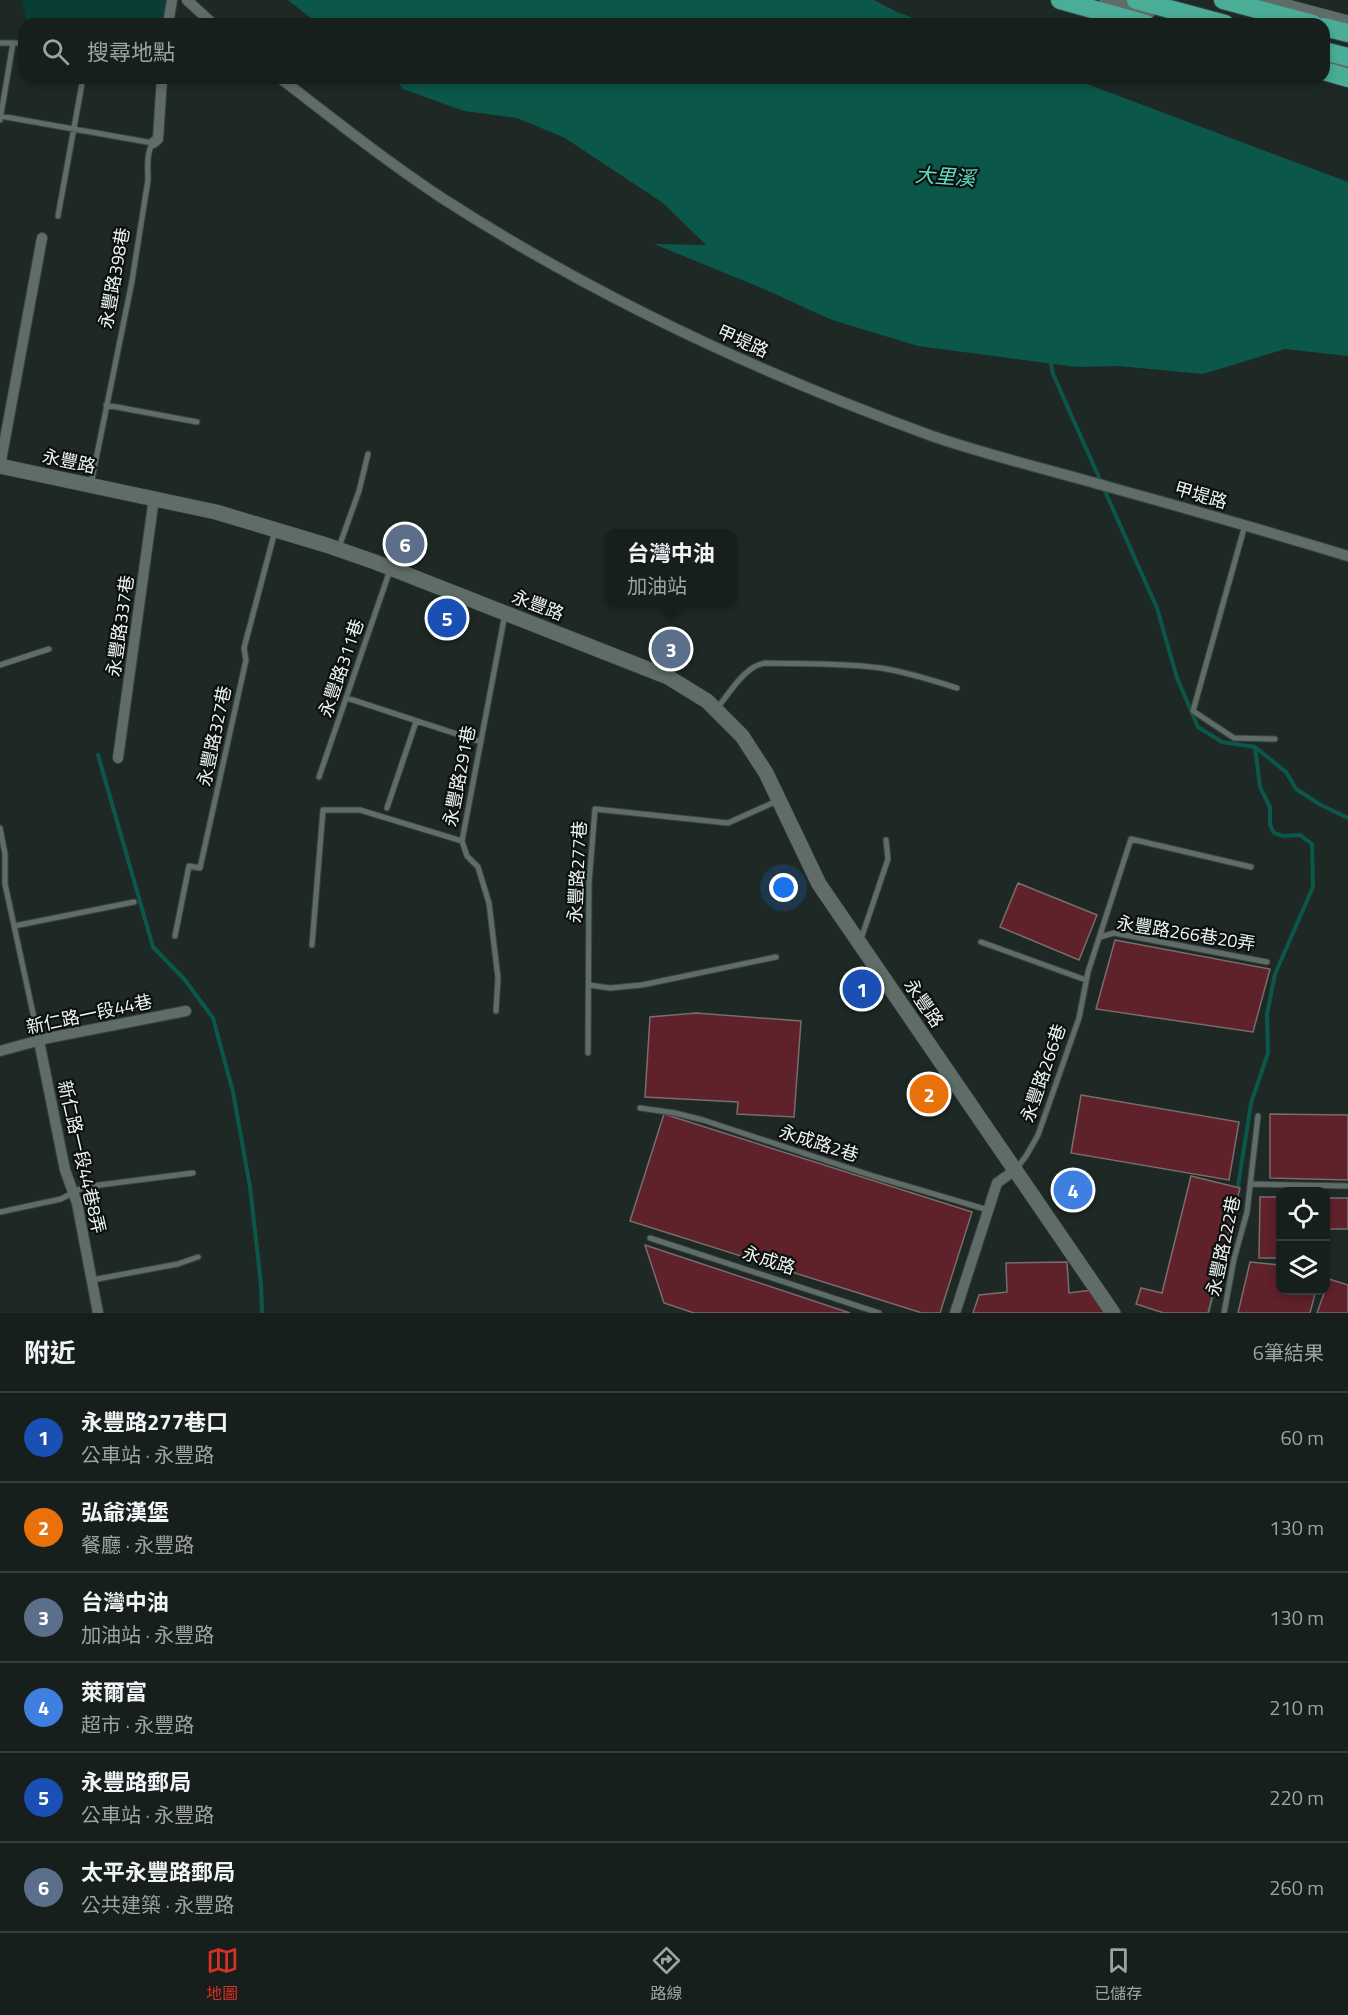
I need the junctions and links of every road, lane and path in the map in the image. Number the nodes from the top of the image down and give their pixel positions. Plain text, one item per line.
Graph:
1 (172, 0) edge
2 (187, 0) edge
3 (1060, 0) edge
4 (1107, 0) edge
5 (1136, 0) edge
6 (1223, 0) edge
7 (1261, 0) edge
8 (169, 18) edge
9 (206, 18) edge
10 (1124, 18) edge
11 (1172, 18) edge
12 (1203, 18) edge
13 (1290, 18) edge
14 (1329, 18) edge
15 (1330, 18) edge
16 (1348, 23) edge
17 (1330, 28) edge
18 (1348, 33) edge
19 (0, 43) edge
20 (13, 43) junction
21 (18, 43) edge
22 (1330, 52) edge
23 (1348, 57) edge
24 (1330, 63) edge
25 (1348, 68) edge
26 (1330, 73) edge
27 (1348, 78) edge
28 (82, 84) edge
29 (162, 84) edge
30 (287, 84) edge
31 (0, 118) edge
32 (74, 129) junction
33 (153, 143) junction
34 (58, 216) dead end
35 (42, 238) dead end
36 (106, 405) junction
37 (197, 422) dead end
38 (368, 454) dead end
39 (0, 466) edge
40 (90, 485) junction
41 (154, 498) junction
42 (1245, 525) junction
43 (276, 529) junction
44 (338, 549) junction
45 (1348, 556) edge
46 (391, 568) junction
47 (505, 613) junction
48 (49, 649) dead end
49 (0, 665) edge
50 (957, 688) dead end
51 (346, 698) junction
52 (716, 710) junction
53 (416, 722) junction
54 (1275, 739) dead end
55 (481, 742) junction
56 (118, 758) dead end
57 (319, 777) dead end
58 (778, 800) junction
59 (387, 808) dead end
60 (0, 828) edge
61 (886, 840) dead end
62 (462, 841) junction
63 (1251, 867) dead end
64 (134, 902) dead end
65 (14, 926) junction
66 (175, 936) dead end
67 (1100, 937) junction
68 (981, 942) dead end
69 (859, 944) junction
70 (312, 945) dead end
71 (776, 957) dead end
72 (1267, 962) dead end
73 (1086, 980) junction
74 (589, 985) junction
75 (186, 1011) dead end
76 (496, 1011) dead end
77 (39, 1041) junction
78 (0, 1051) edge
79 (588, 1053) dead end
80 (640, 1108) dead end
81 (1258, 1116) dead end
82 (1015, 1170) junction
83 (193, 1173) dead end
84 (1251, 1184) junction
85 (1348, 1186) edge
86 (73, 1193) junction
87 (988, 1210) junction
88 (0, 1212) edge
89 (650, 1238) dead end
90 (198, 1257) dead end
91 (92, 1280) junction
92 (98, 1313) edge
93 (879, 1313) edge
94 (956, 1313) edge
95 (1113, 1313) edge
96 (1224, 1313) edge

1 - 8 street
2 - 9 street
3 - 10 highway
4 - 11 street
5 - 12 highway
6 - 13 highway
7 - 14 street
15 - 16 street
17 - 18 highway
19 - 20 lane
20 - 21 lane
20 - 31 lane
22 - 23 highway
24 - 25 street
26 - 27 highway
28 - 32 lane
29 - 33 street, 永豐路398巷
30 - 42 street, 甲堤路
31 - 32 lane
32 - 33 lane
32 - 34 lane
33 - 36 lane, 永豐路398巷
35 - 39 street
36 - 37 lane
36 - 40 lane, 永豐路398巷
38 - 44 lane
39 - 40 street, 永豐路
40 - 41 street, 永豐路
41 - 43 street, 永豐路
41 - 56 street, 永豐路337巷
42 - 45 street, 甲堤路
42 - 54 lane, 甲堤路
43 - 44 street, 永豐路
43 - 66 lane, 永豐路327巷
44 - 46 street, 永豐路
46 - 47 street, 永豐路
46 - 51 lane, 永豐路311巷
47 - 52 street, 永豐路
47 - 55 lane, 永豐路291巷
48 - 49 lane
50 - 52 lane
51 - 53 lane
51 - 57 lane, 永豐路311巷
52 - 58 street, 永豐路
53 - 55 lane
53 - 59 lane
55 - 62 lane, 永豐路291巷
58 - 69 street, 永豐路
58 - 74 lane, 永豐路277巷
60 - 65 lane
61 - 69 lane
62 - 70 lane
62 - 76 lane, 永豐路291巷
63 - 67 lane, 永豐路266巷
64 - 65 lane
65 - 77 lane
67 - 72 lane, 永豐路266巷20弄
67 - 73 lane, 永豐路266巷
68 - 73 lane
69 - 82 street, 永豐路
71 - 74 lane
73 - 82 lane, 永豐路266巷
74 - 79 lane, 永豐路277巷
75 - 77 street, 新仁路一段44巷
77 - 78 street, 新仁路一段44巷
77 - 86 street, 新仁路一段44巷8弄
80 - 87 lane, 永成路2巷
81 - 84 lane, 永豐路222巷
82 - 87 street
82 - 95 street, 永豐路
83 - 86 lane
84 - 85 lane, 永豐路222巷
84 - 96 lane, 永豐路222巷
86 - 88 lane
86 - 91 street, 新仁路一段44巷8弄
87 - 94 street
89 - 93 lane, 永成路
90 - 91 lane
91 - 92 street, 新仁路一段44巷8弄

